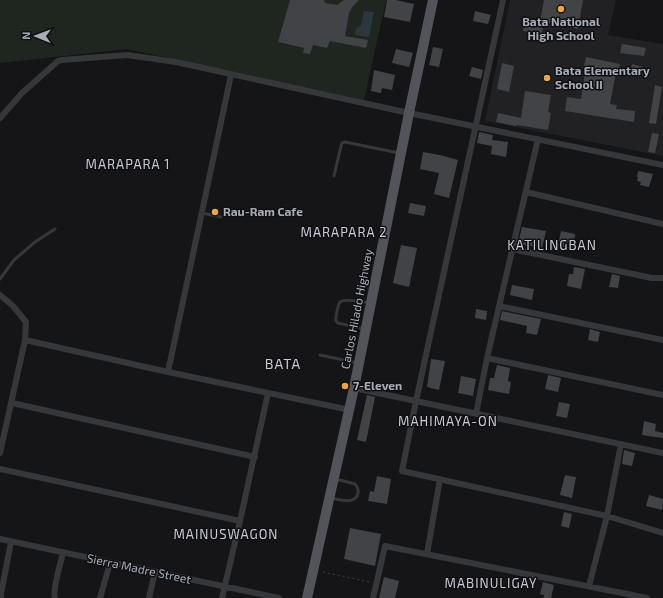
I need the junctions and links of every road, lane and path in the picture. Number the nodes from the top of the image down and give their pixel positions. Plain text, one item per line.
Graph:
1 (433, 0) edge
2 (503, 0) edge
3 (232, 75) junction
4 (409, 113) junction
5 (0, 118) edge
6 (476, 126) junction
7 (538, 139) junction
8 (401, 153) junction
9 (663, 165) edge
10 (334, 176) dead end
11 (526, 192) junction
12 (202, 213) junction
13 (221, 217) dead end
14 (663, 224) edge
15 (54, 229) dead end
16 (512, 249) junction
17 (663, 278) edge
18 (0, 279) edge
19 (0, 295) edge
20 (371, 303) junction
21 (499, 306) junction
22 (366, 329) junction
23 (26, 340) junction
24 (663, 340) edge
25 (320, 355) dead end
26 (487, 358) junction
27 (359, 363) junction
28 (168, 372) junction
29 (354, 388) junction
30 (268, 393) junction
31 (663, 395) edge
32 (416, 401) junction
33 (12, 403) junction
34 (350, 410) junction
35 (476, 414) junction
36 (621, 444) junction
37 (0, 452) edge
38 (663, 453) edge
39 (255, 457) junction
40 (0, 469) edge
41 (334, 478) junction
42 (440, 479) junction
43 (330, 498) junction
44 (607, 516) junction
45 (240, 522) junction
46 (663, 533) edge
47 (0, 539) edge
48 (11, 542) junction
49 (63, 553) junction
50 (427, 554) junction
51 (110, 563) junction
52 (314, 570) junction
53 (155, 572) junction
54 (377, 583) junction
55 (589, 586) junction
56 (225, 587) junction
57 (1, 598) edge
58 (55, 598) edge
59 (100, 598) edge
60 (148, 598) edge
61 (222, 598) edge
62 (279, 598) edge
63 (307, 598) edge
64 (373, 598) edge
65 (647, 598) edge

1 - 4 main road, Carlos Hilado Highway
2 - 6 street
3 - 4 street
3 - 5 street
3 - 12 street
4 - 6 street
4 - 8 main road, Carlos Hilado Highway
6 - 7 street
6 - 32 street
7 - 9 street
7 - 11 street
8 - 10 lane
8 - 20 main road, Carlos Hilado Highway
11 - 14 street
11 - 16 street
12 - 13 lane
12 - 28 street
15 - 18 lane
16 - 17 street
16 - 21 street
19 - 23 street
20 - 22 main road, Carlos Hilado Highway
20 - 22 lane
21 - 24 street
21 - 26 street
22 - 27 main road, Carlos Hilado Highway
23 - 28 street
23 - 33 street
25 - 27 lane
26 - 31 street
26 - 35 street
27 - 29 main road, Carlos Hilado Highway
28 - 30 street
29 - 32 street
29 - 34 main road, Carlos Hilado Highway
30 - 34 street
30 - 39 street
32 - 35 street
32 - 42 street
33 - 37 street
33 - 39 street
34 - 41 main road, Carlos Hilado Highway
35 - 36 street
36 - 38 street
36 - 44 street
39 - 45 street
40 - 45 street
41 - 43 main road, Carlos Hilado Highway
41 - 43 lane
42 - 44 street
42 - 50 street
43 - 52 main road, Carlos Hilado Highway
44 - 46 street
44 - 55 street
45 - 56 street
47 - 48 street, Sierra Madre Street
48 - 49 street, Sierra Madre Street
48 - 57 street
49 - 51 street, Sierra Madre Street
49 - 58 street
50 - 54 street
50 - 55 street
51 - 53 street, Sierra Madre Street
51 - 59 street
52 - 54 path
52 - 63 main road, Carlos Hilado Highway
53 - 56 street, Sierra Madre Street
53 - 60 street
54 - 64 street
55 - 65 street
56 - 61 street
56 - 62 street, Sierra Madre Street

